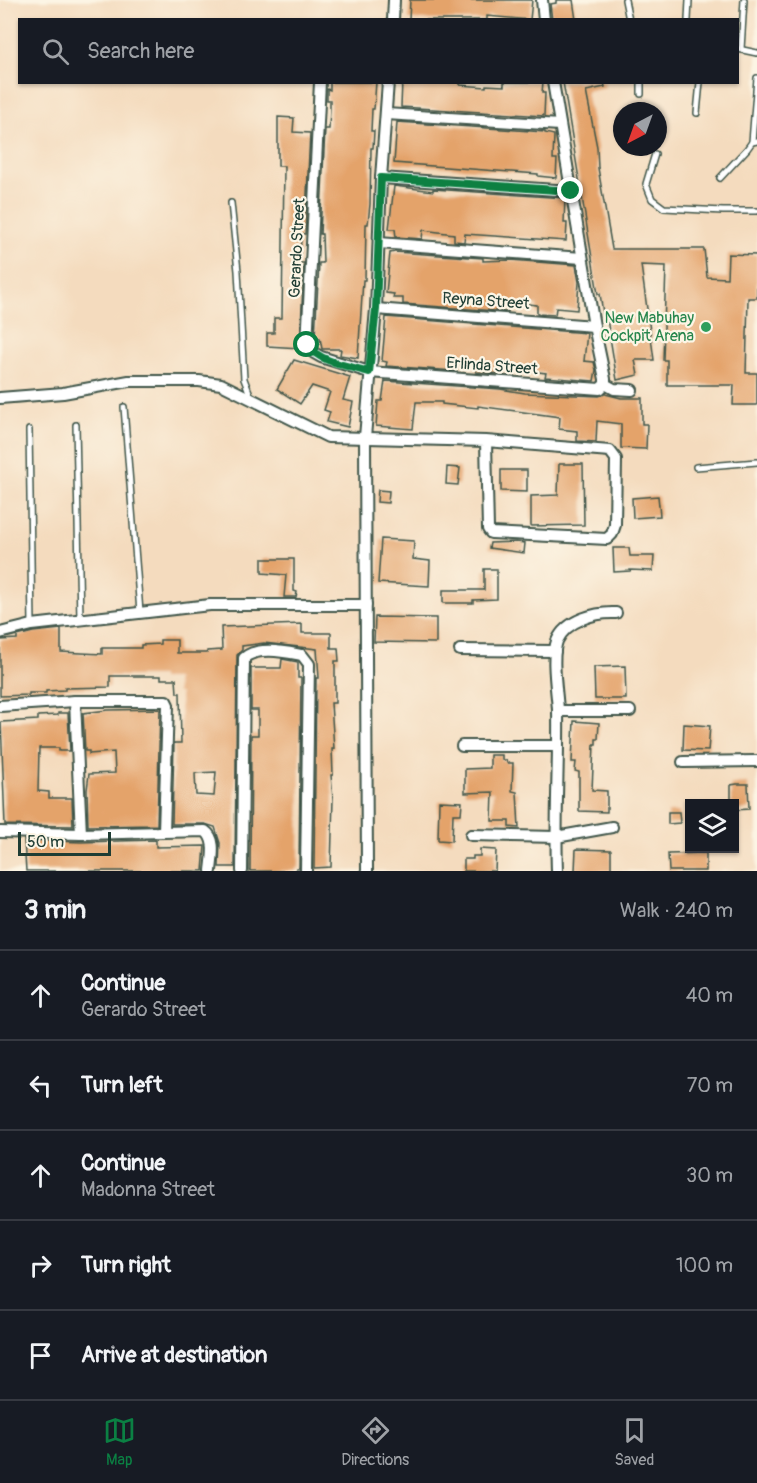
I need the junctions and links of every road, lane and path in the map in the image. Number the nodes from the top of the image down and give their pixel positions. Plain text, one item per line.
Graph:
1 (394, 0) edge
2 (542, 0) edge
3 (625, 0) edge
4 (689, 0) edge
5 (744, 0) edge
6 (393, 18) edge
7 (544, 18) edge
8 (629, 18) edge
9 (688, 18) edge
10 (739, 49) edge
11 (757, 54) edge
12 (757, 78) edge
13 (320, 84) edge
14 (388, 84) edge
15 (553, 84) edge
16 (641, 84) edge
17 (700, 84) edge
18 (641, 94) dead end
19 (697, 113) dead end
20 (386, 114) junction
21 (560, 125) junction
22 (754, 141) edge
23 (654, 156) edge
24 (381, 178) junction
25 (720, 178) dead end
26 (571, 191) junction
27 (231, 203) dead end
28 (757, 211) edge
29 (379, 243) junction
30 (582, 258) junction
31 (376, 309) junction
32 (594, 326) junction
33 (369, 372) junction
34 (605, 381) junction
35 (632, 390) dead end
36 (0, 398) edge
37 (253, 401) junction
38 (124, 407) dead end
39 (76, 425) dead end
40 (29, 430) dead end
41 (365, 437) junction
42 (486, 441) junction
43 (757, 462) edge
44 (696, 467) dead end
45 (366, 605) junction
46 (616, 613) dead end
47 (140, 614) junction
48 (80, 620) junction
49 (32, 625) junction
50 (0, 633) edge
51 (460, 651) dead end
52 (555, 651) junction
53 (75, 701) junction
54 (0, 706) edge
55 (558, 711) junction
56 (630, 711) dead end
57 (462, 746) dead end
58 (558, 746) junction
59 (757, 761) edge
60 (683, 762) dead end
61 (612, 827) dead end
62 (164, 831) junction
63 (0, 832) edge
64 (81, 834) junction
65 (471, 835) dead end
66 (556, 837) junction
67 (211, 871) edge
68 (242, 871) edge
69 (306, 871) edge
70 (367, 871) edge
71 (557, 871) edge

1 - 6 street
2 - 7 street
3 - 8 lane
4 - 9 lane
5 - 10 lane
10 - 11 lane
12 - 22 lane
13 - 33 street, Gerardo Street
14 - 20 street
15 - 21 street
16 - 18 lane
17 - 19 lane
20 - 21 street
20 - 24 street
21 - 26 street
22 - 25 lane
23 - 28 lane
24 - 26 street
24 - 29 street
26 - 30 street
27 - 37 lane
29 - 30 street
29 - 31 street
30 - 32 street
31 - 32 street, Reyna Street
31 - 33 street
32 - 34 street
33 - 34 street, Erlinda Street
33 - 41 street
34 - 35 street, Erlinda Street
36 - 37 street
37 - 41 street
38 - 47 lane
39 - 48 lane
40 - 49 lane
41 - 42 street
41 - 45 street
42 - 42 street
43 - 44 lane
45 - 47 street
45 - 70 street
46 - 52 street
47 - 48 street
48 - 49 street
49 - 50 street
51 - 52 street
52 - 55 street
53 - 54 street
53 - 62 street
53 - 64 street
55 - 56 street
55 - 58 street
57 - 58 street
58 - 66 street
59 - 60 street
61 - 66 street
62 - 64 street
62 - 67 street
63 - 64 street
65 - 66 street
66 - 71 street
68 - 69 street

